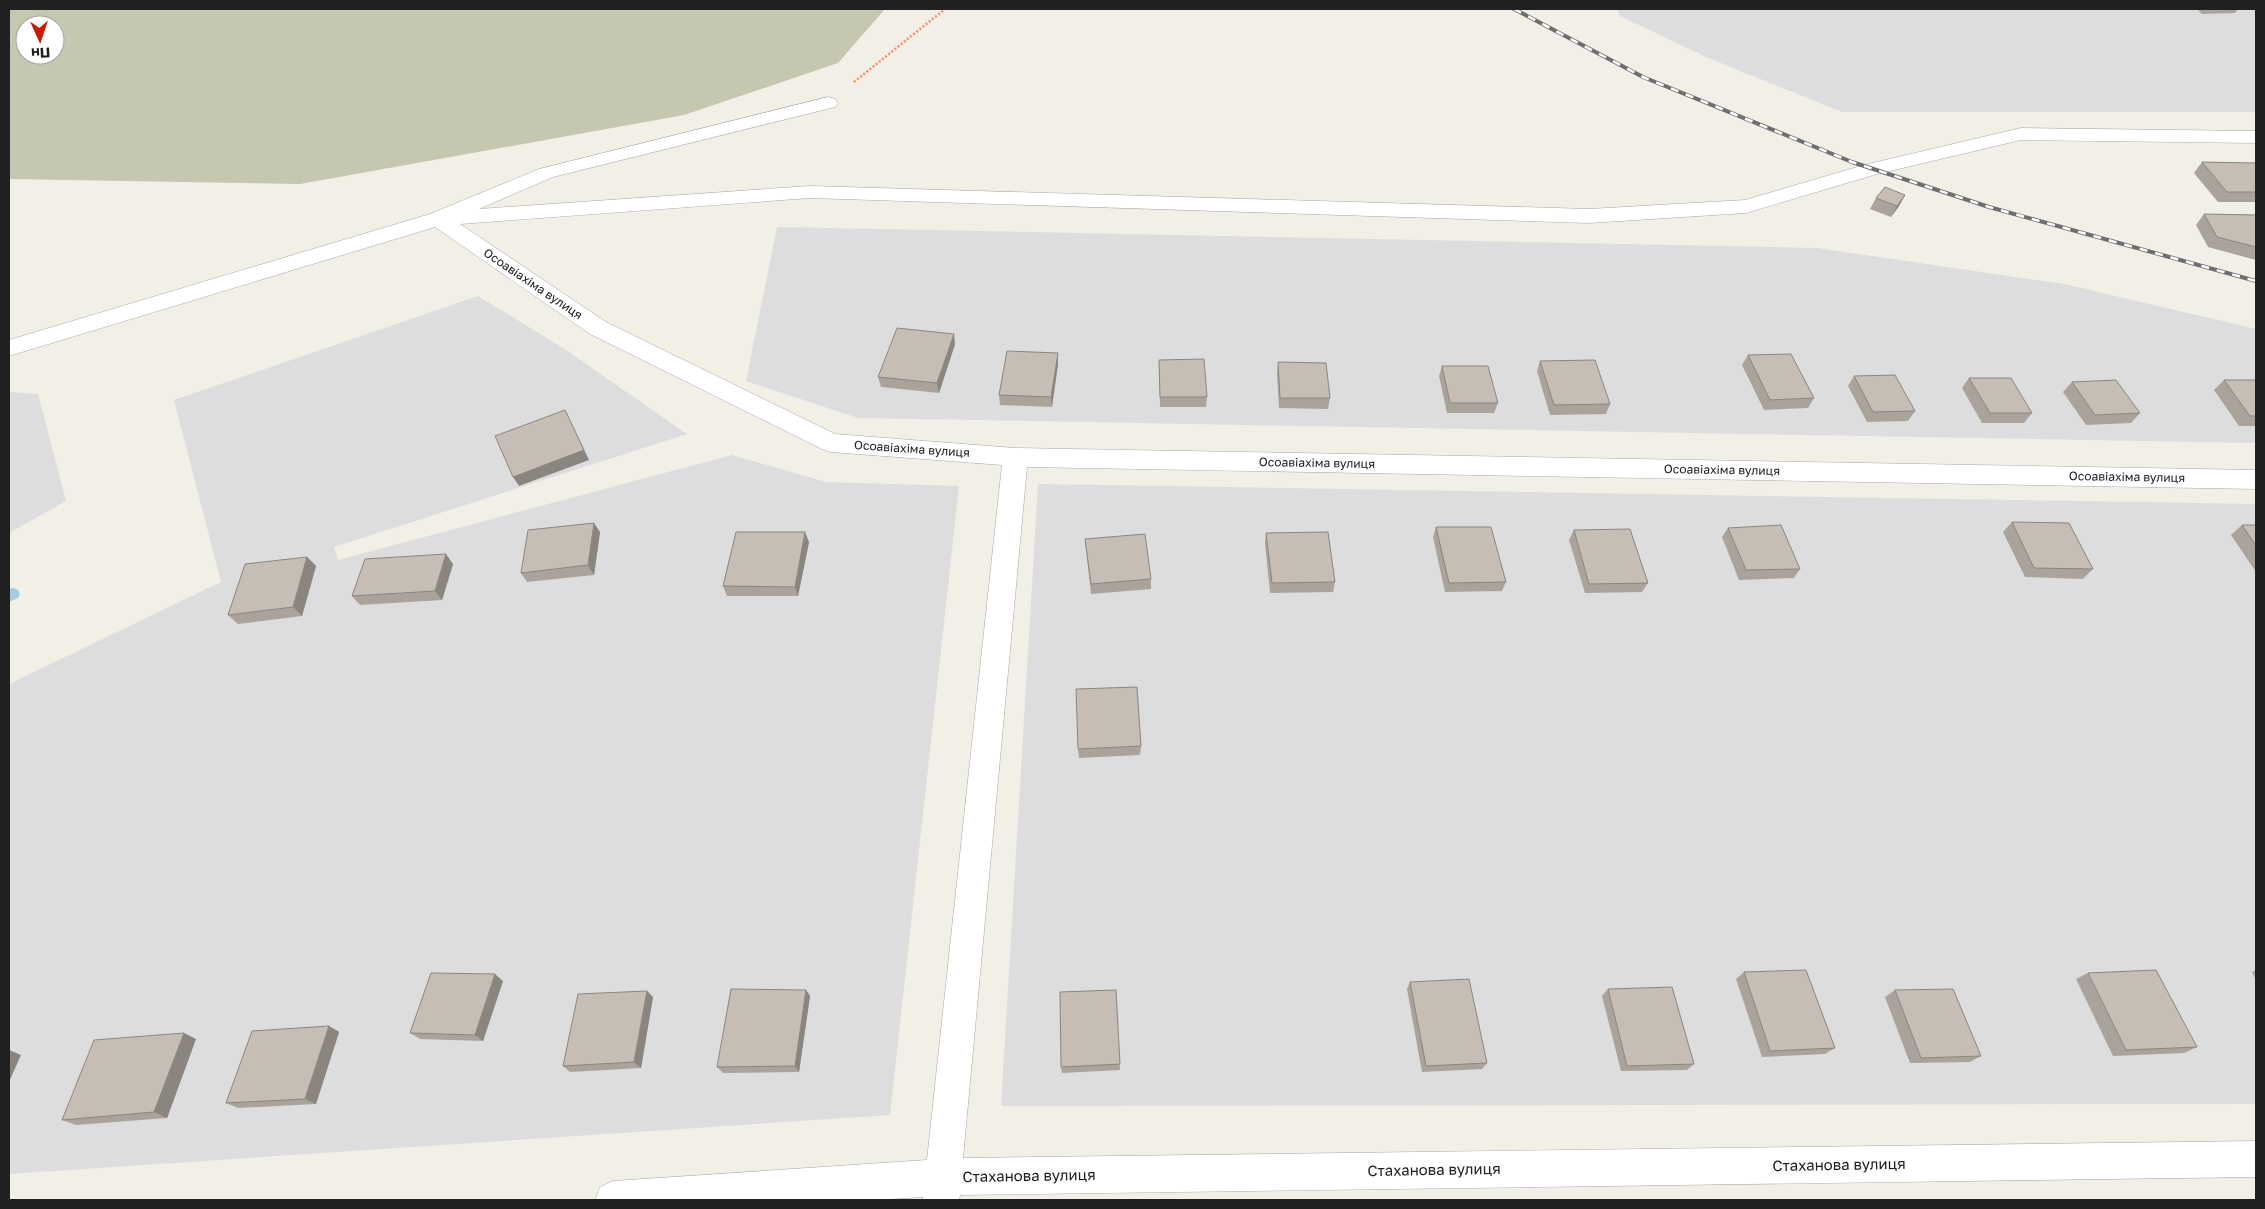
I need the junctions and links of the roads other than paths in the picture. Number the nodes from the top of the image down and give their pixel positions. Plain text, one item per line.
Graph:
1 (828, 103) road end
2 (2256, 136) edge
3 (438, 219) junction
4 (9, 348) edge
5 (1015, 458) junction
6 (2256, 479) edge
7 (2256, 1159) edge
8 (943, 1189) edge
9 (613, 1200) edge

1 - 3 street
2 - 3 street
3 - 4 street
3 - 5 street, Осоавіахіма вулиця
5 - 6 street, Осоавіахіма вулиця
5 - 8 street
7 - 8 street, Стаханова вулиця
8 - 9 street, Стаханова вулиця

